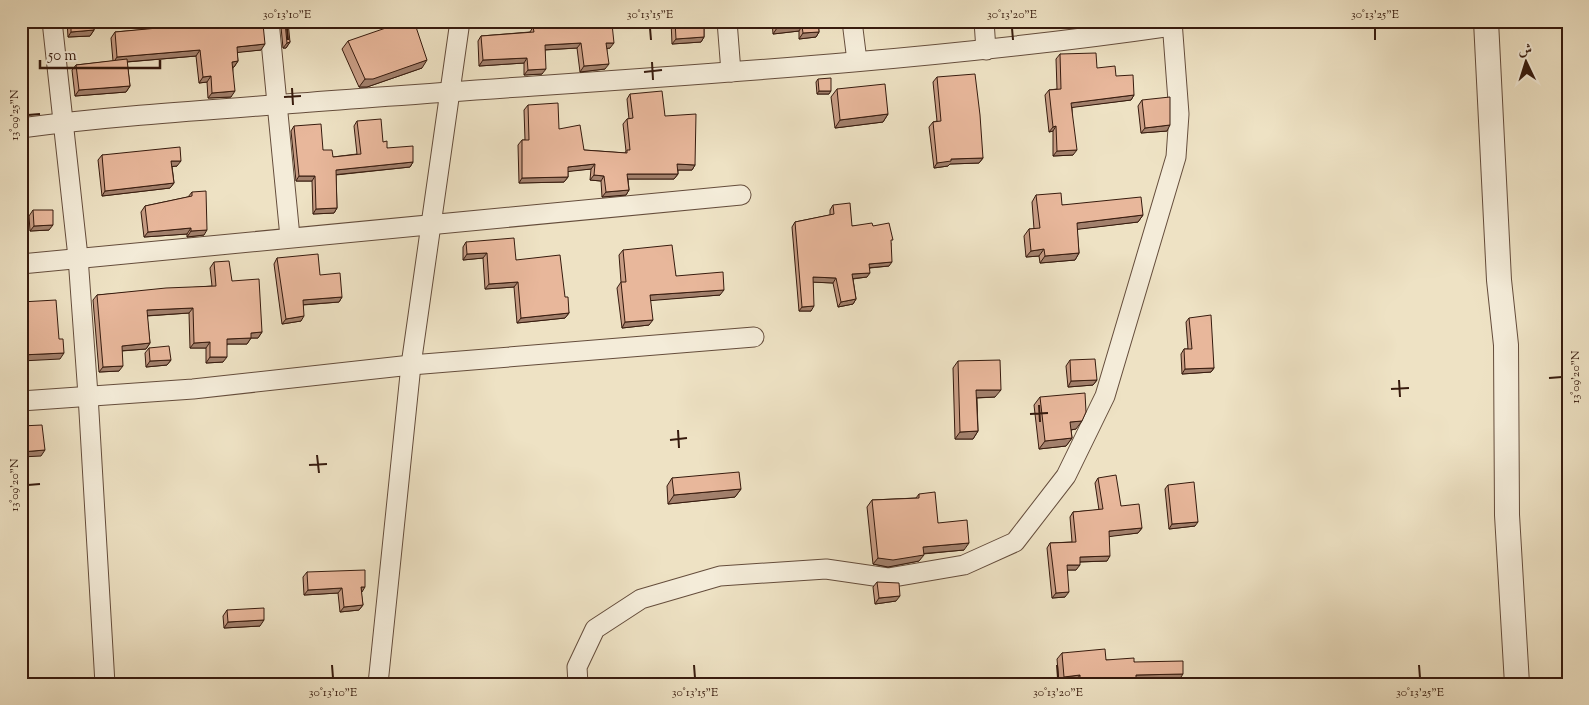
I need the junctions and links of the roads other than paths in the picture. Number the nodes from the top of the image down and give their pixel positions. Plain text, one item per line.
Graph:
1 (52, 21) edge
2 (269, 21) edge
3 (460, 21) edge
4 (728, 21) edge
5 (852, 21) edge
6 (984, 21) edge
7 (1486, 21) edge
8 (1172, 24) edge
9 (986, 50) junction
10 (857, 61) junction
11 (731, 72) junction
12 (452, 91) junction
13 (276, 105) junction
14 (64, 122) junction
15 (21, 128) edge
16 (741, 195) dead end
17 (433, 223) junction
18 (290, 237) junction
19 (78, 257) junction
20 (21, 264) edge
21 (754, 337) dead end
22 (411, 366) junction
23 (88, 395) junction
24 (21, 401) edge
25 (105, 684) edge
26 (378, 684) edge
27 (578, 684) edge
28 (1518, 684) edge

1 - 14 street
2 - 13 street
3 - 12 street
4 - 11 street
5 - 10 street
6 - 9 street
7 - 28 street
8 - 9 street
8 - 27 street
9 - 10 street
10 - 11 street
11 - 12 street
12 - 13 street
12 - 17 street
13 - 14 street
13 - 18 street
14 - 15 street
14 - 19 street
16 - 17 street
17 - 18 street
17 - 22 street
18 - 19 street
19 - 20 street
19 - 23 street
21 - 22 street
22 - 23 street
22 - 26 street
23 - 24 street
23 - 25 street

